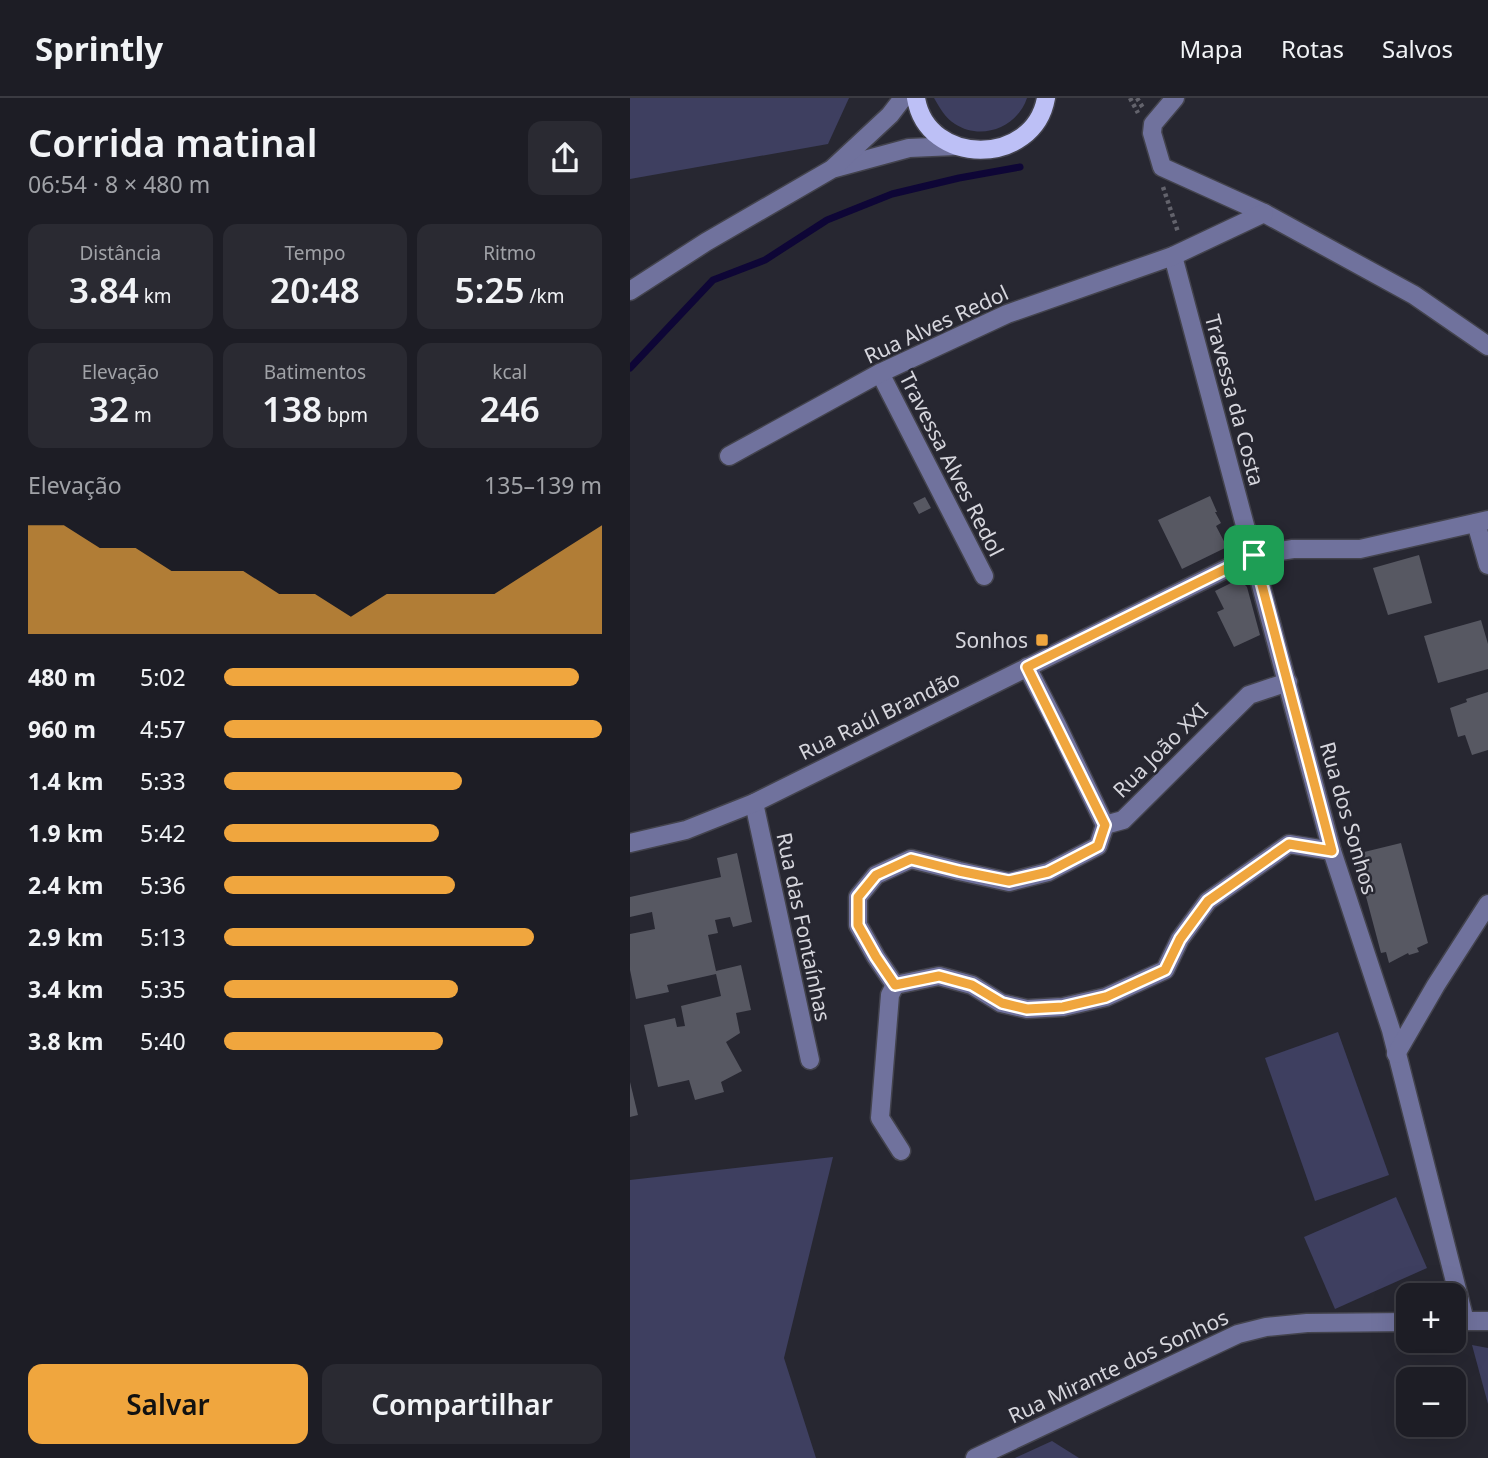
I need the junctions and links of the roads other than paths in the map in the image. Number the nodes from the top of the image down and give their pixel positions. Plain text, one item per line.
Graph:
1 (903, 98) edge
2 (916, 98) edge
3 (1046, 98) edge
4 (1175, 98) edge
5 (955, 146) junction
6 (832, 169) junction
7 (1264, 213) junction
8 (1173, 256) junction
9 (630, 291) edge
10 (1488, 346) edge
11 (880, 373) junction
12 (729, 456) dead end
13 (1482, 522) edge
14 (1254, 555) junction
15 (1488, 565) edge
16 (984, 576) dead end
17 (1027, 667) junction
18 (1288, 682) junction
19 (754, 803) junction
20 (1105, 825) junction
21 (630, 843) edge
22 (1332, 851) junction
23 (1488, 904) edge
24 (895, 985) junction
25 (1396, 1054) junction
26 (810, 1060) dead end
27 (901, 1151) dead end
28 (1451, 1283) edge
29 (1466, 1321) edge
30 (1488, 1321) edge
31 (1396, 1322) edge
32 (975, 1458) edge

1 - 6 street
2 - 5 main road
3 - 5 main road
4 - 7 street
5 - 6 street
6 - 9 street
7 - 8 street, Rua Alves Redol
7 - 10 street
8 - 11 street, Rua Alves Redol
8 - 14 street, Travessa da Costa
11 - 12 street, Rua Alves Redol
11 - 16 street, Travessa Alves Redol
13 - 14 street
13 - 15 street
14 - 17 street, Rua Raúl Brandão
14 - 18 street, Rua dos Sonhos
17 - 19 street, Rua Raúl Brandão
17 - 20 street
18 - 20 street, Rua João XXI
18 - 22 street, Rua dos Sonhos
19 - 21 street, Rua Raúl Brandão
19 - 26 street, Rua das Fontaínhas
20 - 24 street, Rua João XXI
22 - 24 street
22 - 25 street, Rua dos Sonhos
23 - 25 street
24 - 27 street
25 - 28 street, Rua dos Sonhos
29 - 30 street
31 - 32 street, Rua Mirante dos Sonhos

